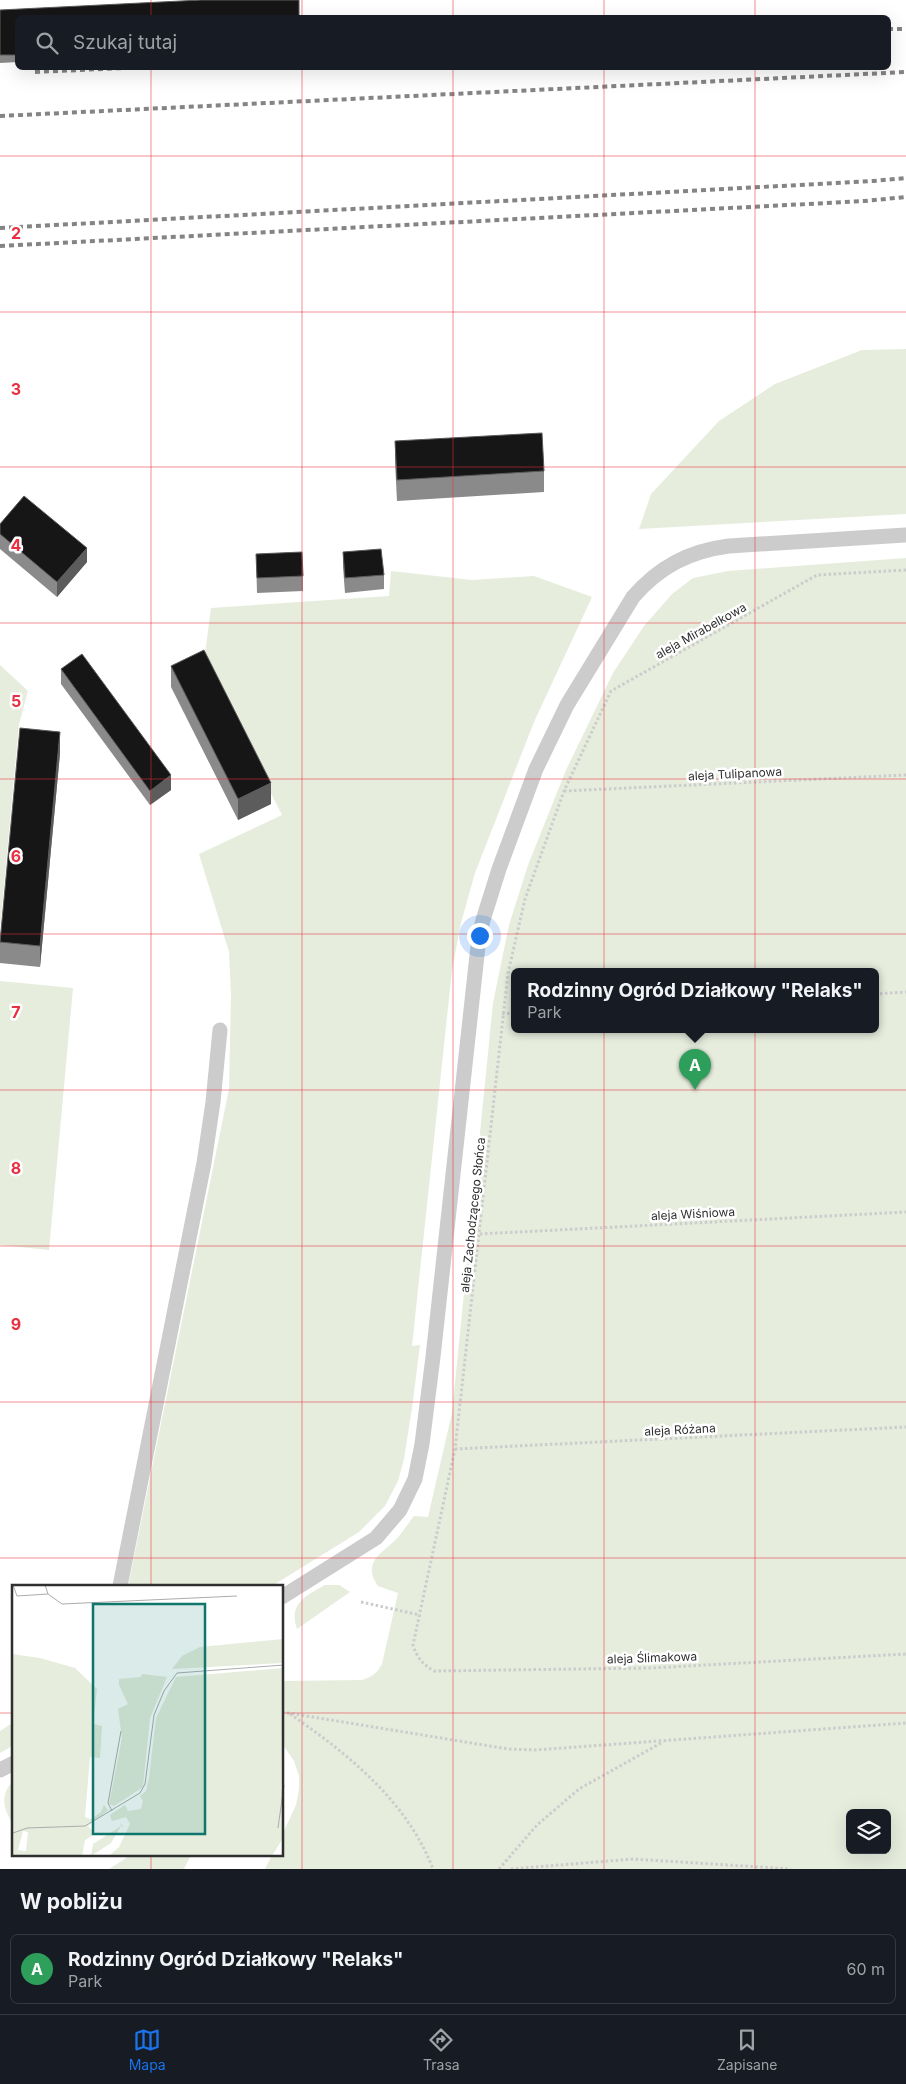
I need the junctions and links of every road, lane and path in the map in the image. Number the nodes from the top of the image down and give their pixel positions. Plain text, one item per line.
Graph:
1 (906, 535) edge
2 (906, 570) edge
3 (906, 775) edge
4 (564, 791) junction
5 (906, 992) edge
6 (879, 994) edge
7 (511, 1013) edge
8 (502, 1014) junction
9 (220, 1030) dead end
10 (906, 1212) edge
11 (480, 1234) junction
12 (906, 1427) edge
13 (455, 1449) junction
14 (120, 1585) edge
15 (284, 1596) edge
16 (361, 1602) dead end
17 (420, 1615) junction
18 (413, 1645) joint
19 (906, 1654) edge
20 (285, 1712) edge
21 (906, 1723) edge
22 (663, 1742) junction
23 (12, 1764) edge
24 (0, 1770) edge
25 (433, 1869) edge
26 (499, 1869) edge
27 (511, 1869) edge
28 (791, 1869) edge

1 - 15 lane
2 - 4 path, aleja Mirabelkowa
3 - 4 path, aleja Tulipanowa
4 - 8 path, aleja Zachodzącego Słońca
5 - 6 path
7 - 8 path
8 - 11 path, aleja Zachodzącego Słońca
9 - 14 lane
10 - 11 path, aleja Wiśniowa
11 - 13 path, aleja Zachodzącego Słońca
12 - 13 path, aleja Różana
13 - 17 path, aleja Zachodzącego Słońca
16 - 17 path
17 - 18 path, aleja Zachodzącego Słońca
18 - 19 path, aleja Ślimakowa
20 - 22 path
20 - 25 path
21 - 22 path
22 - 26 path
23 - 24 lane
27 - 28 path

